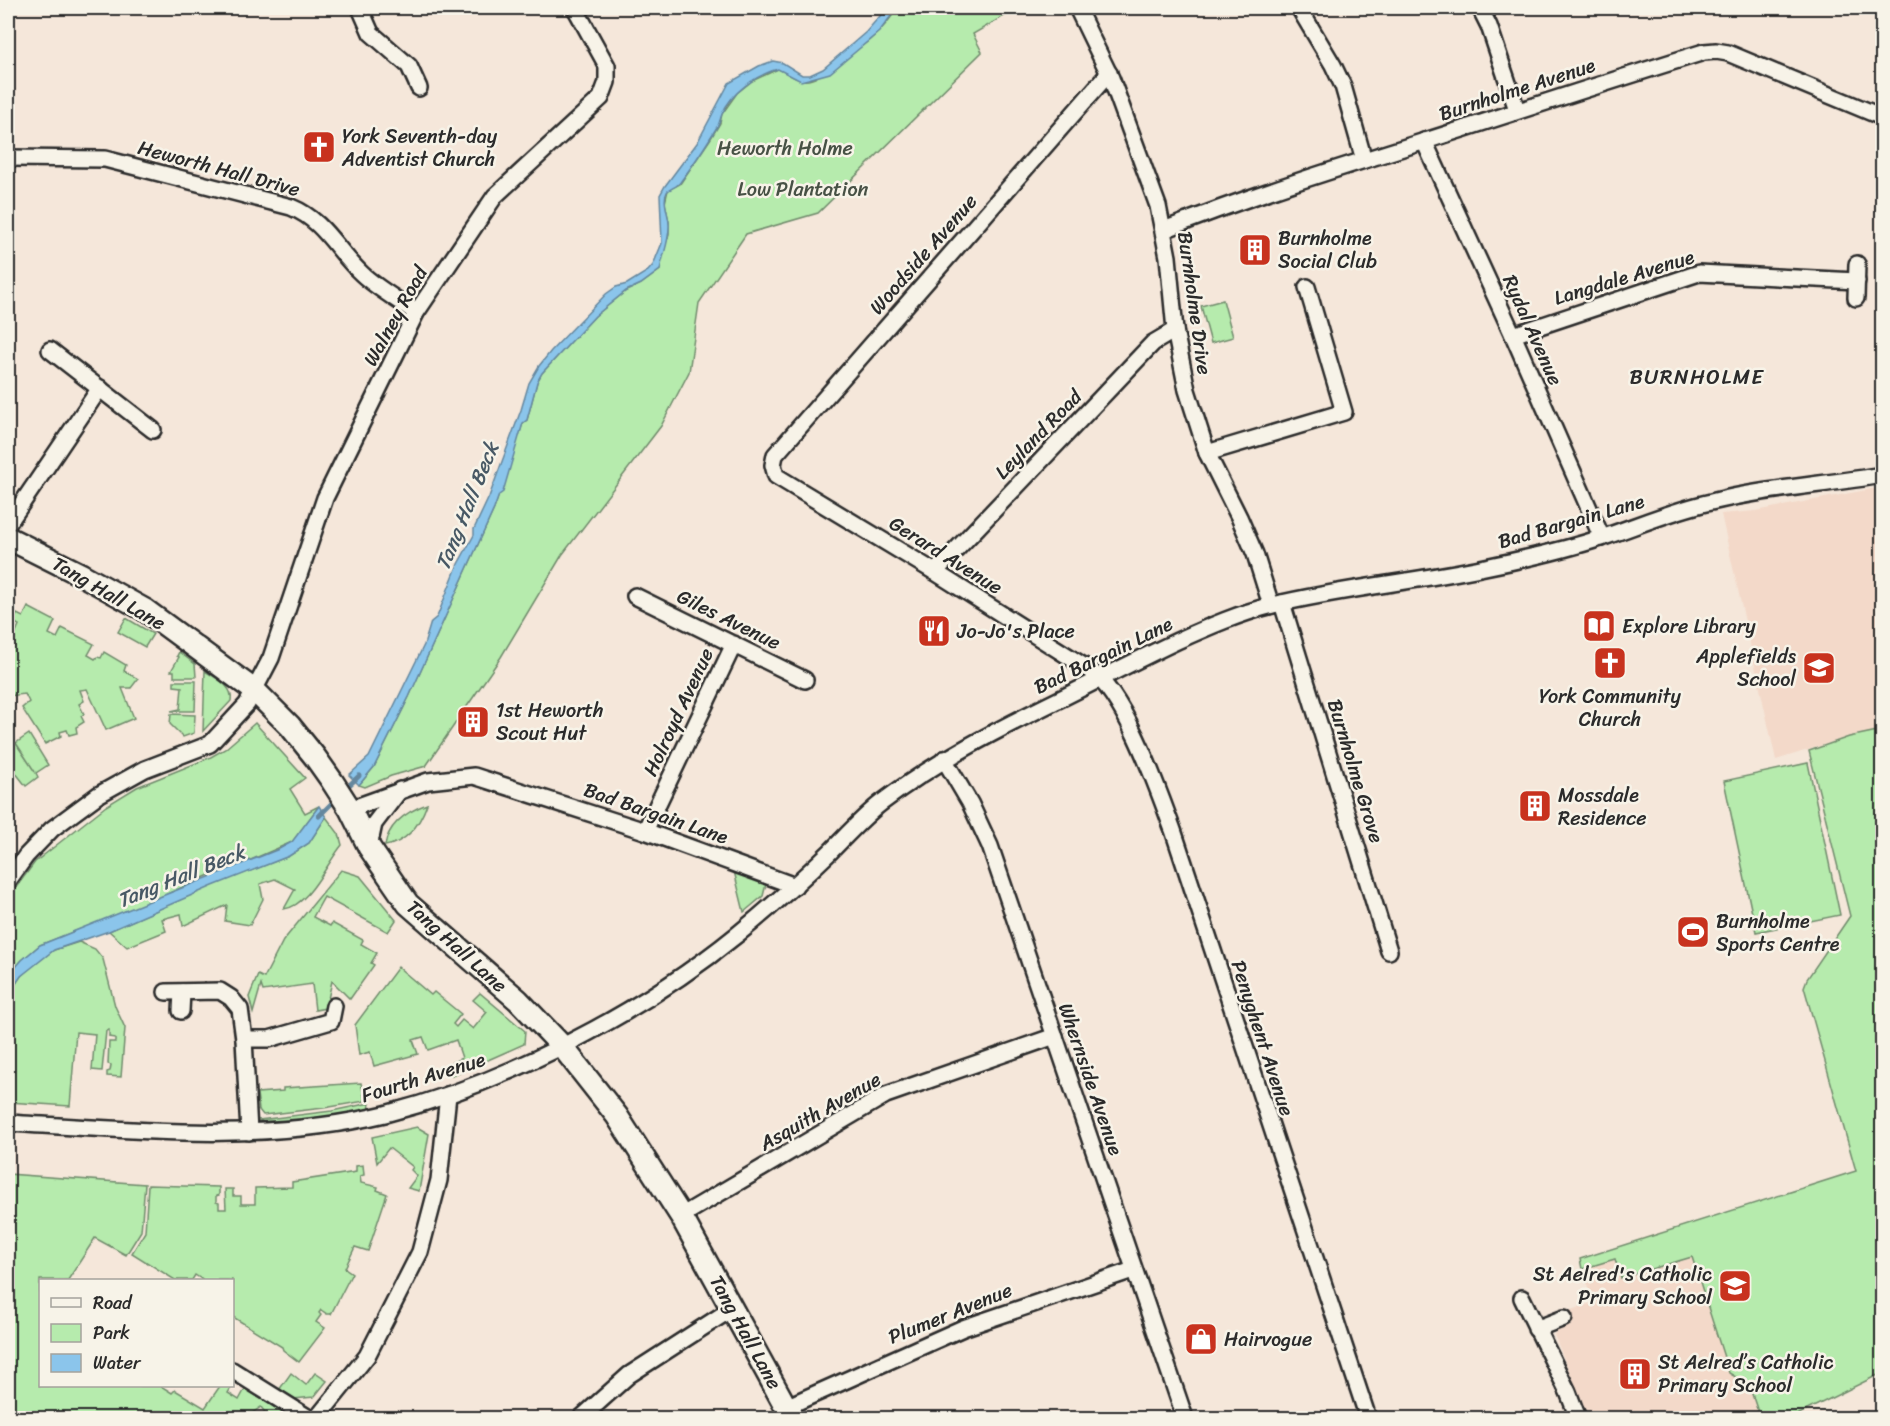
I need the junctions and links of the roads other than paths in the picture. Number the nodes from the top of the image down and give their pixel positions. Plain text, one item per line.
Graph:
1 (360, 8) edge
2 (575, 8) edge
3 (1077, 8) edge
4 (1299, 8) edge
5 (1480, 8) edge
6 (1109, 73) junction
7 (419, 88) dead end
8 (1517, 110) junction
9 (1882, 117) edge
10 (1424, 141) junction
11 (8, 158) edge
12 (1364, 160) junction
13 (1164, 230) junction
14 (1857, 264) dead end
15 (1857, 281) junction
16 (1306, 287) dead end
17 (1856, 298) dead end
18 (416, 313) junction
19 (1175, 330) junction
20 (1513, 335) junction
21 (50, 350) dead end
22 (99, 388) junction
23 (153, 429) dead end
24 (1207, 453) junction
25 (773, 465) joint
26 (1882, 476) edge
27 (8, 524) edge
28 (8, 538) edge
29 (1602, 538) junction
30 (935, 572) junction
31 (635, 596) dead end
32 (1276, 604) junction
33 (734, 644) junction
34 (1101, 678) junction
35 (805, 680) dead end
36 (255, 691) junction
37 (944, 759) junction
38 (401, 789) junction
39 (350, 808) junction
40 (645, 831) junction
41 (369, 847) junction
42 (8, 881) edge
43 (795, 886) junction
44 (1389, 951) dead end
45 (166, 992) dead end
46 (182, 992) junction
47 (334, 1006) dead end
48 (181, 1011) dead end
49 (1054, 1036) junction
50 (244, 1039) junction
51 (561, 1046) junction
52 (448, 1095) junction
53 (8, 1123) edge
54 (249, 1132) junction
55 (681, 1216) junction
56 (1133, 1270) junction
57 (1522, 1298) dead end
58 (733, 1308) junction
59 (1564, 1318) dead end
60 (1536, 1329) junction
61 (234, 1371) edge
62 (789, 1413) edge
63 (309, 1419) edge
64 (317, 1419) edge
65 (580, 1419) edge
66 (1185, 1419) edge
67 (1368, 1419) edge
68 (1578, 1419) edge

1 - 7 street
2 - 18 street, Walney Road
3 - 6 street, Burnholme Drive
4 - 12 street
5 - 8 street
6 - 13 street, Burnholme Drive
6 - 25 street, Woodside Avenue
8 - 9 street, Burnholme Avenue
8 - 10 street, Burnholme Avenue
10 - 12 street, Burnholme Avenue
10 - 20 street, Rydal Avenue
11 - 18 street, Heworth Hall Drive
12 - 13 street, Burnholme Avenue
13 - 19 street, Burnholme Drive
14 - 15 street
15 - 17 street
15 - 20 street, Langdale Avenue
16 - 24 street
18 - 36 street, Walney Road
19 - 24 street, Burnholme Drive
19 - 30 street, Leyland Road
20 - 29 street, Rydal Avenue
21 - 22 street
22 - 23 street
22 - 27 street
24 - 32 street, Burnholme Drive
25 - 30 street, Gerard Avenue
26 - 29 street, Bad Bargain Lane
28 - 36 street, Tang Hall Lane
29 - 32 street, Bad Bargain Lane
30 - 34 street, Gerard Avenue
31 - 33 street, Giles Avenue
32 - 34 street, Bad Bargain Lane
32 - 44 street, Burnholme Grove
33 - 35 street, Giles Avenue
33 - 40 street, Holroyd Avenue
34 - 37 street, Bad Bargain Lane
34 - 67 street, Penyghent Avenue
36 - 39 street, Tang Hall Lane
36 - 42 street, Walney Road
37 - 43 street, Bad Bargain Lane
37 - 49 street, Whernside Avenue
38 - 39 street, Bad Bargain Lane
38 - 40 street, Bad Bargain Lane
38 - 41 street
39 - 41 street, Tang Hall Lane
40 - 43 street, Bad Bargain Lane
41 - 51 street, Tang Hall Lane
43 - 51 street, Fourth Avenue
45 - 46 street
46 - 48 street
46 - 50 street
47 - 50 street
49 - 55 street, Asquith Avenue
49 - 56 street, Whernside Avenue
50 - 54 street
51 - 52 street, Fourth Avenue
51 - 55 street, Tang Hall Lane
52 - 54 street, Fourth Avenue
52 - 64 street
53 - 54 street, Fourth Avenue
55 - 58 street, Tang Hall Lane
56 - 62 street, Plumer Avenue
56 - 66 street, Whernside Avenue
57 - 60 street
58 - 62 street, Tang Hall Lane
58 - 65 street
59 - 60 street
60 - 68 street
61 - 63 street

